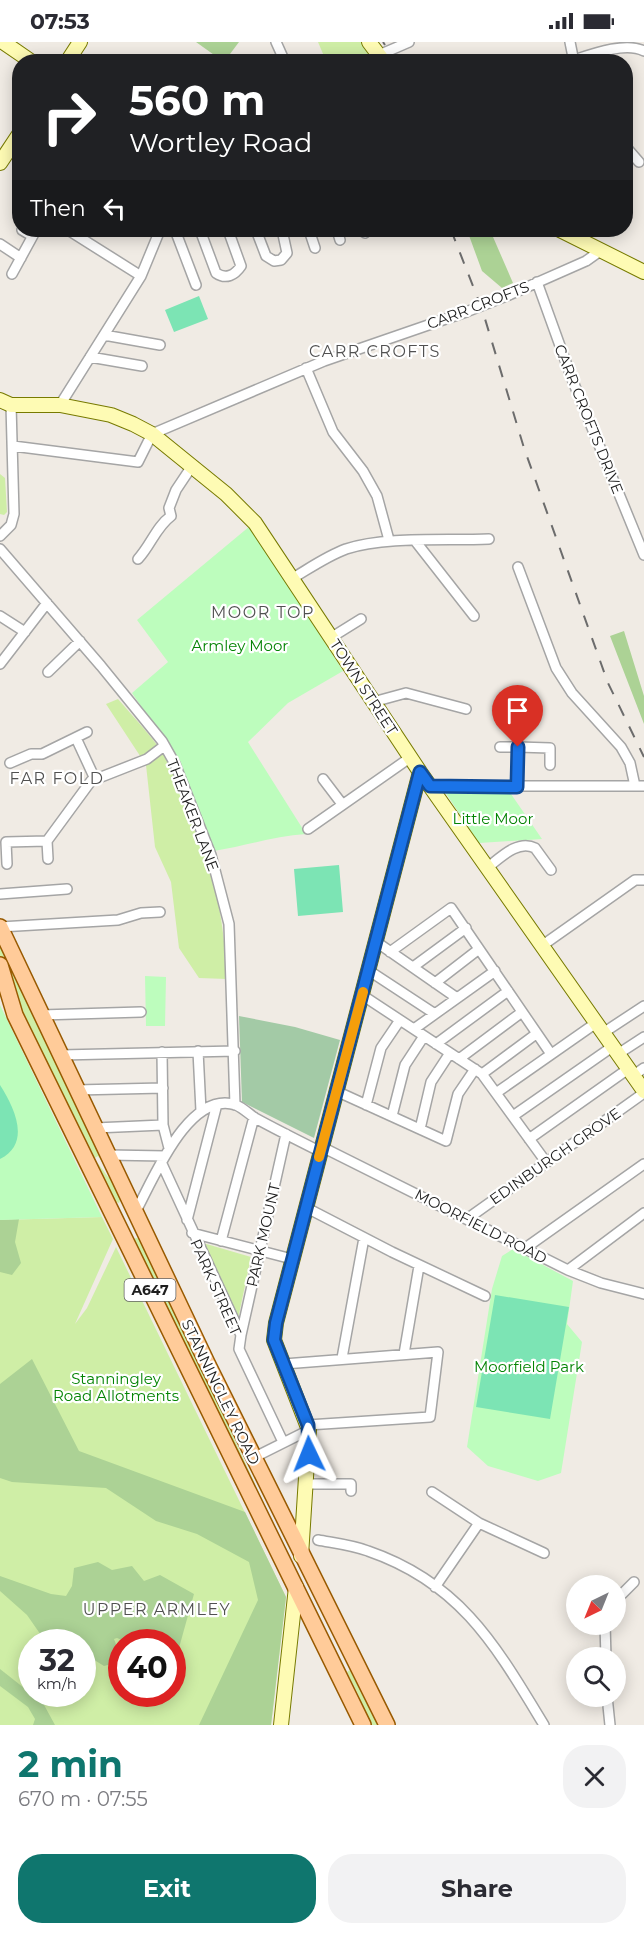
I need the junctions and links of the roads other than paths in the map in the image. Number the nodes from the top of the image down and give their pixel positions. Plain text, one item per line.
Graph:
1 (3, 42) edge
2 (369, 42) edge
3 (409, 42) edge
4 (644, 51) edge
5 (20, 54) edge
6 (379, 54) edge
7 (389, 54) edge
8 (592, 54) edge
9 (12, 146) edge
10 (633, 155) edge
11 (639, 162) dead end
12 (0, 163) edge
13 (32, 237) edge
14 (79, 237) edge
15 (157, 237) edge
16 (178, 237) edge
17 (203, 237) edge
18 (231, 237) edge
19 (259, 237) edge
20 (284, 237) edge
21 (311, 237) edge
22 (339, 237) edge
23 (573, 237) edge
24 (340, 240) dead end
25 (0, 244) edge
26 (315, 248) dead end
27 (600, 251) junction
28 (21, 258) junction
29 (644, 271) edge
30 (12, 274) dead end
31 (141, 276) junction
32 (537, 282) junction
33 (196, 285) dead end
34 (104, 335) junction
35 (160, 345) dead end
36 (90, 357) junction
37 (142, 366) dead end
38 (306, 368) junction
39 (6, 403) edge
40 (60, 405) junction
41 (152, 434) junction
42 (13, 446) junction
43 (192, 466) junction
44 (0, 536) edge
45 (489, 539) dead end
46 (389, 540) junction
47 (416, 542) junction
48 (0, 549) edge
49 (644, 555) edge
50 (138, 559) dead end
51 (518, 567) dead end
52 (293, 578) junction
53 (47, 603) junction
54 (0, 616) edge
55 (474, 616) dead end
56 (361, 619) dead end
57 (25, 632) junction
58 (332, 637) junction
59 (80, 641) junction
60 (564, 655) dead end
61 (552, 659) junction
62 (0, 664) edge
63 (48, 672) dead end
64 (373, 702) junction
65 (466, 709) dead end
66 (87, 732) dead end
67 (76, 738) junction
68 (164, 746) junction
69 (500, 747) dead end
70 (518, 747) junction
71 (411, 757) junction
72 (10, 763) dead end
73 (550, 765) dead end
74 (420, 772) junction
75 (95, 778) junction
76 (323, 779) dead end
77 (430, 786) junction
78 (639, 786) edge
79 (517, 787) junction
80 (342, 804) junction
81 (308, 829) dead end
82 (47, 840) junction
83 (48, 859) dead end
84 (7, 864) dead end
85 (487, 868) junction
86 (552, 870) dead end
87 (644, 880) edge
88 (67, 889) dead end
89 (0, 894) edge
90 (160, 912) dead end
91 (0, 927) edge
92 (466, 928) junction
93 (375, 941) junction
94 (543, 945) junction
95 (479, 949) junction
96 (390, 952) junction
97 (0, 965) edge
98 (413, 967) junction
99 (368, 970) junction
100 (495, 970) junction
101 (0, 982) edge
102 (435, 982) junction
103 (508, 991) junction
104 (362, 995) junction
105 (457, 998) junction
106 (644, 1006) edge
107 (141, 1012) dead end
108 (522, 1012) junction
109 (435, 1014) junction
110 (15, 1015) junction
111 (41, 1015) junction
112 (400, 1020) junction
113 (599, 1028) junction
114 (414, 1029) junction
115 (536, 1034) junction
116 (424, 1036) junction
117 (644, 1037) edge
118 (436, 1044) junction
119 (615, 1050) junction
120 (198, 1051) junction
121 (235, 1051) junction
122 (162, 1052) junction
123 (450, 1053) junction
124 (551, 1054) junction
125 (61, 1055) junction
126 (459, 1059) junction
127 (635, 1071) edge
128 (479, 1072) junction
129 (163, 1088) junction
130 (76, 1090) junction
131 (336, 1092) junction
132 (644, 1092) edge
133 (496, 1093) junction
134 (217, 1104) junction
135 (235, 1105) junction
136 (366, 1105) junction
137 (201, 1111) junction
138 (392, 1116) junction
139 (513, 1116) junction
140 (254, 1117) junction
141 (163, 1125) junction
142 (94, 1128) junction
143 (420, 1129) junction
144 (286, 1134) junction
145 (529, 1139) junction
146 (321, 1149) junction
147 (108, 1155) junction
148 (165, 1156) junction
149 (546, 1162) junction
150 (644, 1164) edge
151 (307, 1208) junction
152 (137, 1213) junction
153 (644, 1213) edge
154 (115, 1216) junction
155 (467, 1219) junction
156 (187, 1220) junction
157 (122, 1231) junction
158 (192, 1233) junction
159 (364, 1238) junction
160 (221, 1241) junction
161 (259, 1250) junction
162 (524, 1250) junction
163 (292, 1259) junction
164 (419, 1266) junction
165 (568, 1270) junction
166 (644, 1285) edge
167 (640, 1293) edge
168 (485, 1296) dead end
169 (241, 1335) junction
170 (404, 1354) junction
171 (342, 1358) junction
172 (284, 1364) junction
173 (309, 1428) junction
174 (283, 1442) junction
175 (253, 1458) junction
176 (307, 1484) junction
177 (351, 1491) dead end
178 (432, 1492) dead end
179 (304, 1520) junction
180 (479, 1523) junction
181 (289, 1532) junction
182 (318, 1540) dead end
183 (543, 1553) dead end
184 (301, 1556) junction
185 (285, 1565) junction
186 (634, 1582) dead end
187 (296, 1587) junction
188 (435, 1587) junction
189 (626, 1590) edge
190 (304, 1604) junction
191 (292, 1630) junction
192 (354, 1662) junction
193 (608, 1707) edge
194 (360, 1720) edge
195 (281, 1725) edge
196 (387, 1725) edge
197 (544, 1725) edge
198 (610, 1725) edge

1 - 5 street
2 - 6 street
3 - 7 street
4 - 8 street
9 - 12 street
10 - 11 street
13 - 28 street
14 - 31 street
15 - 31 street
16 - 33 street
17 - 18 street
19 - 20 street
21 - 26 street
22 - 24 street
23 - 27 street
25 - 28 street
27 - 29 street
27 - 32 street, CARR CROFTS
28 - 30 street
31 - 34 street
32 - 38 street, CARR CROFTS, bridge
32 - 49 street, CARR CROFTS DRIVE
34 - 35 street
34 - 36 street
36 - 37 street
36 - 40 street
38 - 41 street, CARR CROFTS
38 - 46 street
39 - 40 street, TOWN STREET
39 - 42 street
40 - 41 street, TOWN STREET
41 - 42 street
41 - 43 street, TOWN STREET
42 - 44 street
43 - 50 street
43 - 52 street, TOWN STREET
45 - 47 street
46 - 47 street
46 - 52 street
47 - 55 street
48 - 53 street, THEAKER LANE
51 - 61 street
52 - 58 street, TOWN STREET
53 - 57 street
53 - 59 street, THEAKER LANE
54 - 57 street
56 - 58 street
57 - 62 street
58 - 64 street, TOWN STREET
59 - 63 street
59 - 68 street, THEAKER LANE
60 - 61 street
61 - 78 street
64 - 65 street
64 - 71 street, TOWN STREET
66 - 67 street
67 - 72 street
67 - 75 street
68 - 75 street
68 - 121 street, THEAKER LANE
69 - 70 street
70 - 73 street
70 - 79 street
71 - 74 street, TOWN STREET
71 - 80 street
74 - 77 street, TOWN STREET
74 - 93 street
75 - 82 street
76 - 80 street
77 - 79 street
77 - 85 street, TOWN STREET
78 - 79 street
80 - 81 street
82 - 83 street
82 - 84 street
85 - 86 street
85 - 94 street, TOWN STREET
87 - 94 street
88 - 89 street
90 - 91 street
91 - 111 main road, STANNINGLEY ROAD / A647
92 - 95 street
92 - 96 street
92 - 98 street
93 - 96 street
93 - 99 street
94 - 113 street, TOWN STREET
95 - 100 street
95 - 102 street
96 - 98 street
97 - 110 main road, STANNINGLEY ROAD / A647
98 - 102 street
99 - 104 street
99 - 109 street
100 - 103 street
100 - 105 street
101 - 110 main road, A647
102 - 105 street
103 - 108 street
103 - 118 street
104 - 112 street
104 - 131 street
105 - 109 street
106 - 113 street
107 - 111 street
108 - 115 street
108 - 126 street
109 - 114 street
110 - 154 main road, STANNINGLEY ROAD / A647
111 - 125 main road, STANNINGLEY ROAD / A647
112 - 114 street
112 - 136 street
113 - 119 street, TOWN STREET
113 - 124 street
114 - 116 street
115 - 124 street
115 - 128 street
116 - 118 street
116 - 138 street
117 - 119 street
118 - 123 street
119 - 127 street, TOWN STREET
119 - 139 street
120 - 121 street
120 - 122 street
120 - 137 street
121 - 135 street, THEAKER LANE
122 - 125 street
122 - 129 street, PARK STREET
123 - 126 street
123 - 143 street
124 - 133 street
125 - 130 main road, STANNINGLEY ROAD / A647
126 - 128 street
127 - 132 street, TOWN STREET
127 - 145 street
128 - 133 street
128 - 143 street
129 - 130 street
129 - 141 street, PARK STREET
130 - 142 main road, STANNINGLEY ROAD / A647
131 - 136 street
131 - 146 street
132 - 149 street, EDINBURGH GROVE
133 - 139 street
134 - 135 street, MOORFIELD ROAD
134 - 137 street, MOORFIELD ROAD
134 - 156 street
135 - 140 street, MOORFIELD ROAD
136 - 138 street
137 - 148 street, MOORFIELD ROAD
138 - 143 street
139 - 145 street
140 - 144 street, MOORFIELD ROAD
140 - 160 street
141 - 142 street
141 - 148 street, PARK STREET
142 - 147 main road, STANNINGLEY ROAD / A647
144 - 146 street, MOORFIELD ROAD
144 - 161 street, PARK MOUNT
145 - 149 street
146 - 151 street
146 - 155 street, MOORFIELD ROAD
147 - 148 street
147 - 152 main road, STANNINGLEY ROAD / A647
148 - 152 street, MOORFIELD ROAD
148 - 156 street, PARK STREET
149 - 155 street, EDINBURGH GROVE
150 - 162 street
151 - 159 street
151 - 163 street
152 - 154 main road
152 - 157 main road
152 - 175 main road, STANNINGLEY ROAD / A647
153 - 165 street
154 - 157 main road, STANNINGLEY ROAD / A647
155 - 162 street, MOORFIELD ROAD
156 - 158 street, PARK STREET
157 - 185 main road, STANNINGLEY ROAD / A647
158 - 160 street
158 - 169 street, PARK STREET
159 - 164 street
159 - 171 street
160 - 161 street
161 - 163 street
161 - 169 street, PARK MOUNT
162 - 165 street, MOORFIELD ROAD
163 - 172 street
164 - 168 street
164 - 170 street
165 - 167 street, MOORFIELD ROAD
166 - 167 street
169 - 174 street, PARK STREET
170 - 171 street
170 - 173 street
171 - 172 street
172 - 173 street
173 - 174 street
173 - 176 street
174 - 175 street
175 - 181 main road, STANNINGLEY ROAD / A647
176 - 177 street
176 - 179 street
178 - 180 street
179 - 181 street
179 - 184 street
180 - 183 street
180 - 188 street
181 - 184 main road, STANNINGLEY ROAD / A647
181 - 185 main road
182 - 188 street
184 - 190 main road
184 - 192 main road, STANNINGLEY ROAD / A647
185 - 187 main road, STANNINGLEY ROAD / A647
186 - 189 street
187 - 190 main road, STANNINGLEY ROAD / A647
187 - 191 street
188 - 197 street
190 - 191 street
190 - 194 main road, STANNINGLEY ROAD / A647
191 - 195 street
192 - 194 main road
192 - 196 main road, STANNINGLEY ROAD / A647
193 - 198 street

